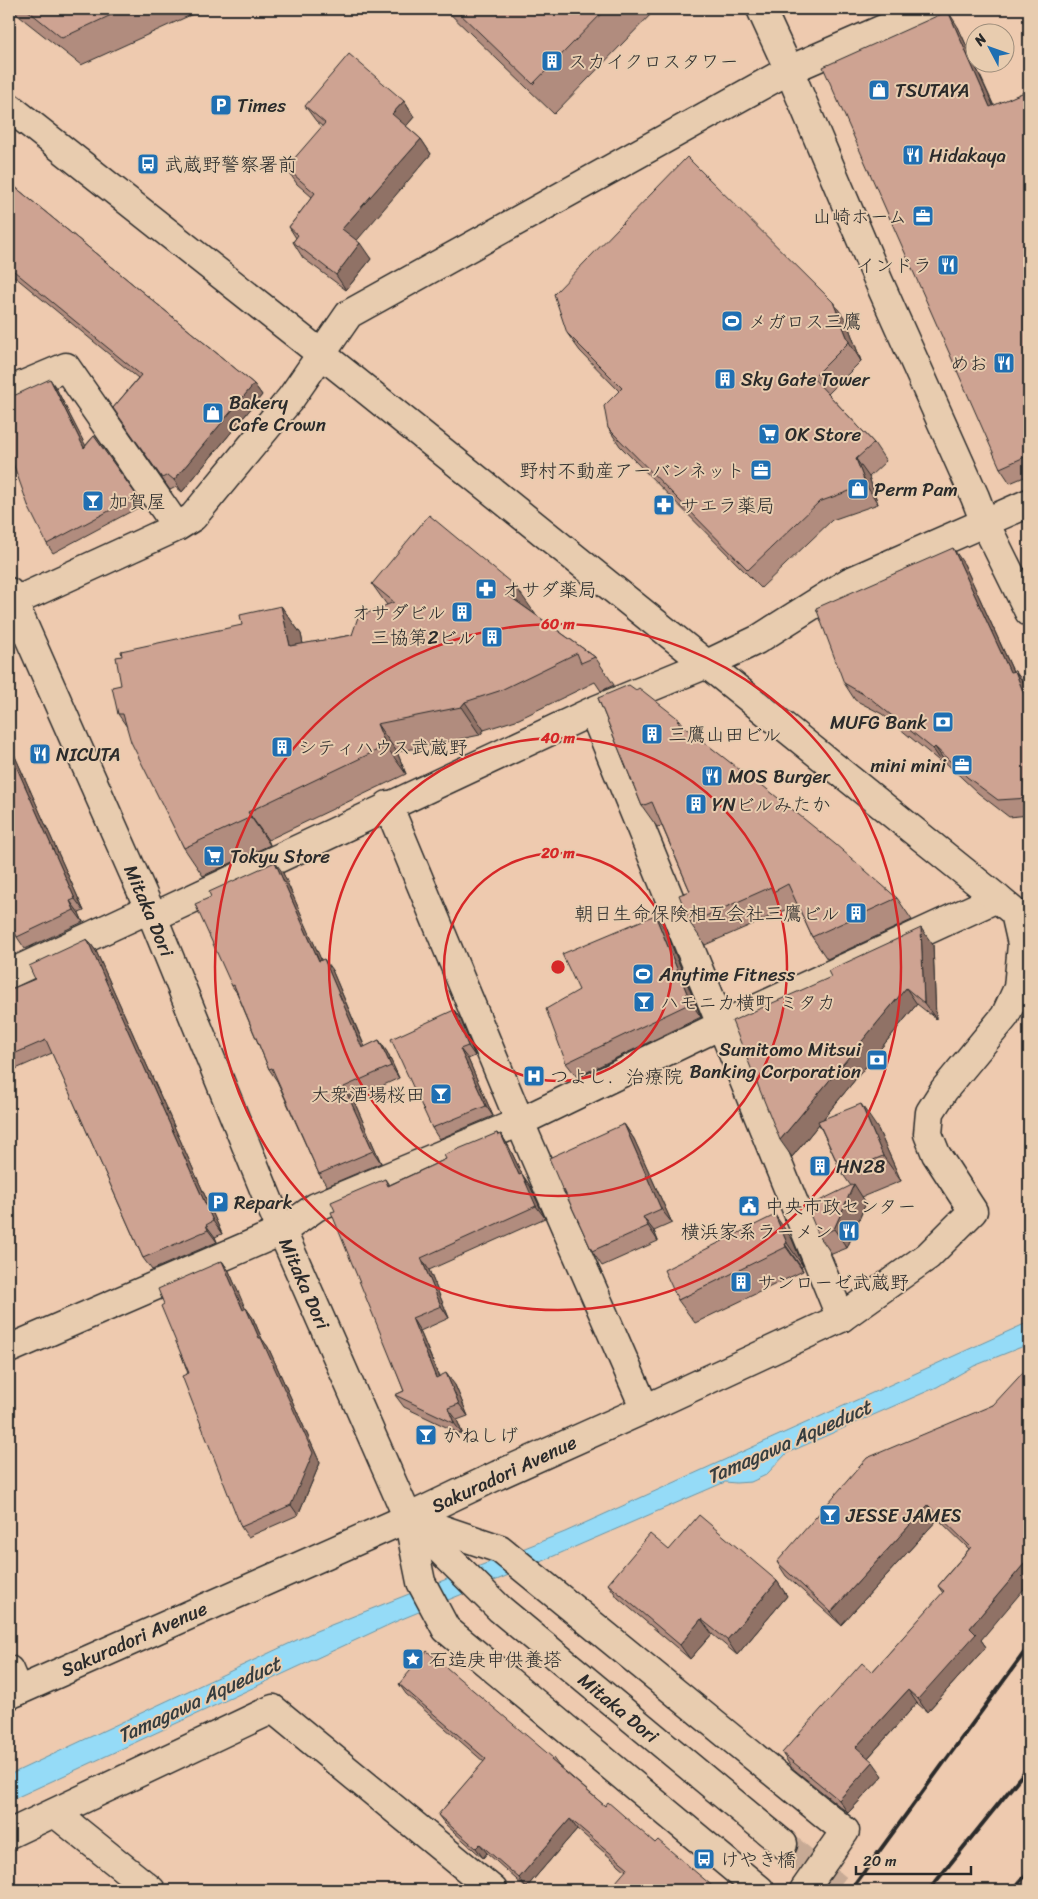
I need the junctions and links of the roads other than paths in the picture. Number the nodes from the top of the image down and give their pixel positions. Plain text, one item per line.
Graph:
1 (761, 9) edge
2 (929, 9) edge
3 (789, 70) junction
4 (9, 107) edge
5 (321, 354) junction
6 (9, 392) edge
7 (1029, 503) edge
8 (985, 523) junction
9 (177, 527) junction
10 (10, 599) edge
11 (1029, 612) edge
12 (707, 664) junction
13 (593, 711) junction
14 (388, 805) junction
15 (1014, 907) edge
16 (151, 913) junction
17 (9, 974) edge
18 (721, 1025) junction
19 (520, 1122) junction
20 (282, 1231) junction
21 (841, 1318) junction
22 (9, 1349) edge
23 (645, 1409) junction
24 (408, 1518) junction
25 (12, 1685) edge
26 (55, 1813) junction
27 (9, 1834) edge
28 (783, 1844) tunnel mouth
29 (150, 1890) edge
30 (493, 1890) edge
31 (760, 1890) edge
32 (804, 1890) edge

1 - 3 street
2 - 3 street
3 - 5 street
3 - 8 street
4 - 5 street
5 - 9 street
5 - 12 street
6 - 9 street
7 - 8 street
8 - 11 street
8 - 12 street
9 - 10 street
10 - 16 street, Mitaka Dori
12 - 13 street
12 - 15 street
13 - 14 street
13 - 18 street
14 - 16 street
14 - 19 street
15 - 18 street
15 - 21 street, Sakuradori Avenue
16 - 17 street
16 - 20 street, Mitaka Dori
18 - 19 street
18 - 21 street
19 - 20 street
19 - 23 street
20 - 22 street
20 - 24 street, Mitaka Dori
21 - 23 street, Sakuradori Avenue
23 - 24 street, Sakuradori Avenue
24 - 25 street, Sakuradori Avenue
24 - 28 street, Mitaka Dori
24 - 31 street
24 - 32 street
26 - 27 street
26 - 29 street
26 - 30 street

